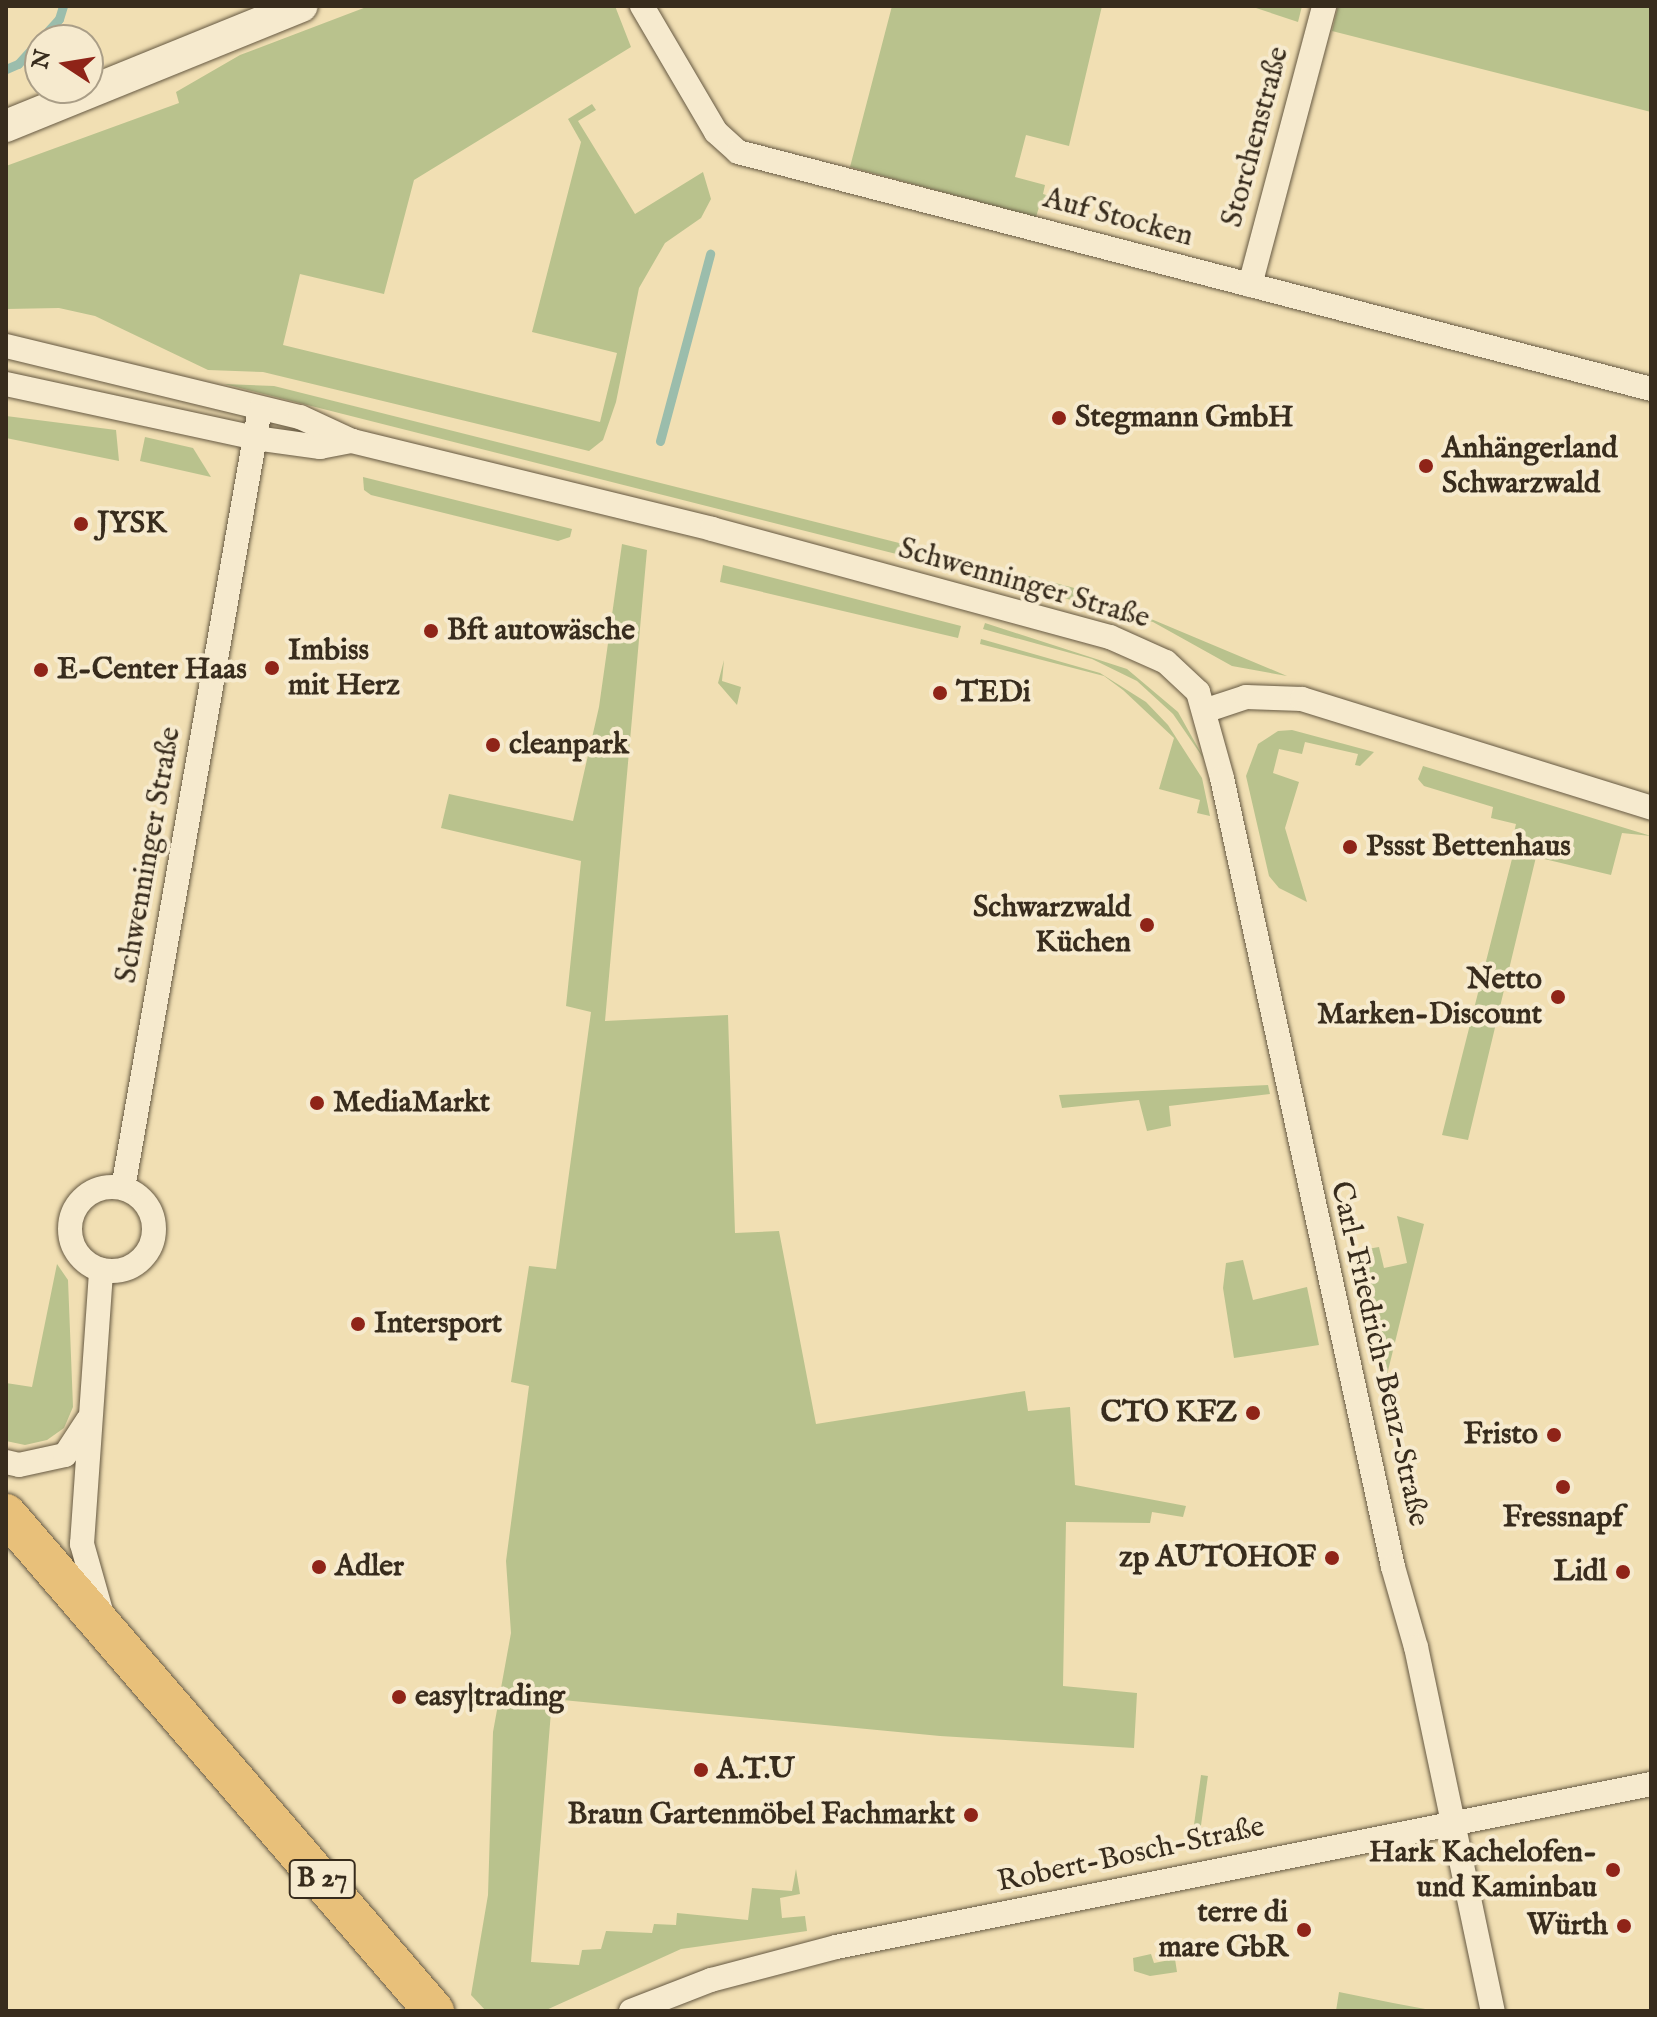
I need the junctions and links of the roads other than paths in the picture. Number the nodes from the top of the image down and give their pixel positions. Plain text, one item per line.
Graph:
1 (302, 6) edge
2 (642, 6) edge
3 (1324, 6) edge
4 (11, 121) edge
5 (1250, 285) junction
6 (6, 346) edge
7 (6, 384) edge
8 (1651, 389) edge
9 (260, 409) junction
10 (255, 438) junction
11 (352, 441) junction
12 (1207, 710) junction
13 (1651, 808) edge
14 (123, 1188) junction
15 (101, 1270) junction
16 (91, 1414) junction
17 (6, 1462) edge
18 (6, 1514) edge
19 (107, 1628) junction
20 (1651, 1784) edge
21 (1453, 1821) junction
22 (434, 2011) edge
23 (631, 2011) edge
24 (1493, 2011) edge

1 - 4 street
2 - 5 street, Auf Stocken
3 - 5 street, Storchenstraße
5 - 8 street, Auf Stocken
6 - 9 street, Schwenninger Straße
7 - 10 street, Schwenninger Straße
9 - 10 street, Schwenninger Straße
9 - 11 street, Schwenninger Straße
10 - 11 street, Schwenninger Straße
10 - 14 street, Schwenninger Straße
11 - 12 street, Schwenninger Straße
12 - 13 street
12 - 21 street, Carl-Friedrich-Benz-Straße
14 - 15 street
14 - 15 street
15 - 16 street
16 - 17 street
16 - 19 street
18 - 19 main road, B 27
19 - 22 main road, B 27
20 - 21 street, Robert-Bosch-Straße
21 - 23 street, Robert-Bosch-Straße
21 - 24 street, Carl-Friedrich-Benz-Straße

